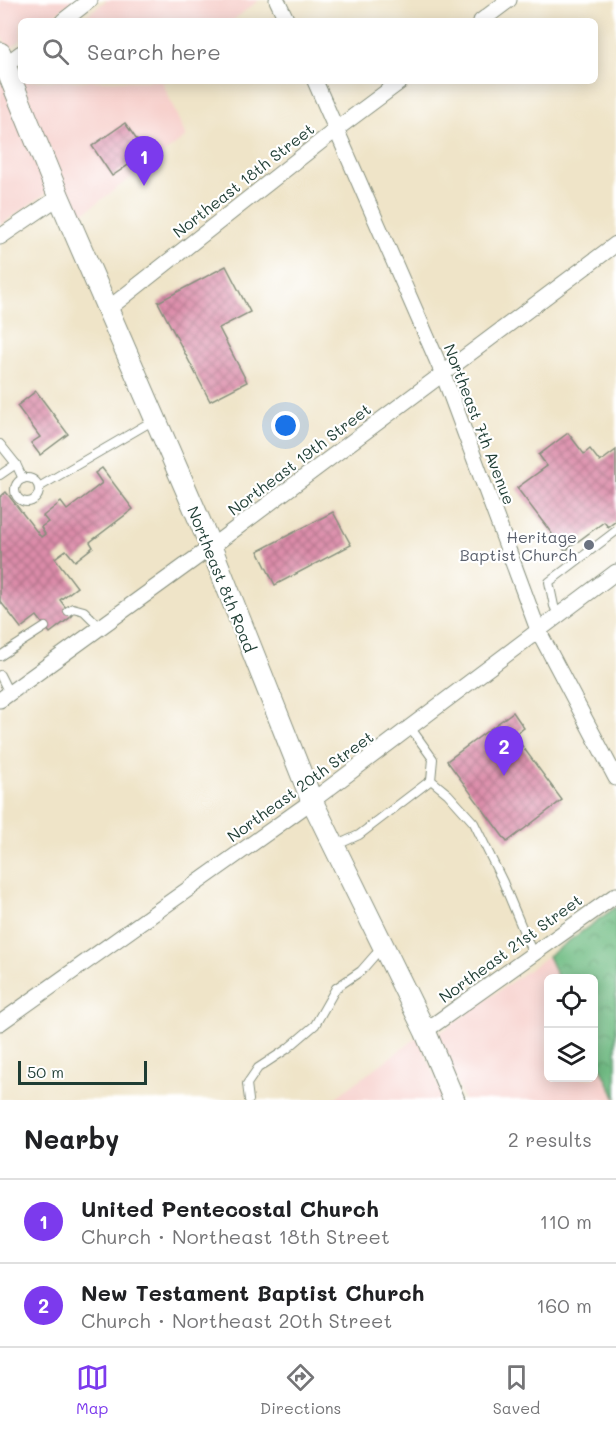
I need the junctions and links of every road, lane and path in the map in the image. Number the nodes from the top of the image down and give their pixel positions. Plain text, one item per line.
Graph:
1 (90, 0) edge
2 (278, 0) edge
3 (509, 0) edge
4 (67, 18) edge
5 (286, 18) edge
6 (485, 18) edge
7 (9, 57) edge
8 (18, 82) edge
9 (19, 84) edge
10 (316, 84) edge
11 (397, 84) edge
12 (338, 128) junction
13 (59, 197) junction
14 (0, 237) edge
15 (616, 244) edge
16 (108, 309) junction
17 (443, 374) junction
18 (156, 419) junction
19 (0, 444) edge
20 (16, 464) junction
21 (0, 475) edge
22 (23, 479) junction
23 (39, 487) junction
24 (616, 531) edge
25 (210, 547) junction
26 (616, 572) edge
27 (68, 611) dead end
28 (558, 615) junction
29 (45, 627) dead end
30 (100, 627) junction
31 (538, 630) junction
32 (0, 656) edge
33 (0, 675) edge
34 (4, 696) edge
35 (410, 727) junction
36 (616, 778) edge
37 (431, 780) junction
38 (312, 801) junction
39 (334, 846) junction
40 (616, 895) edge
41 (383, 946) junction
42 (533, 954) junction
43 (0, 1023) edge
44 (425, 1031) junction
45 (249, 1100) edge
46 (454, 1100) edge

1 - 4 street
2 - 5 street
3 - 6 street
7 - 8 main road, Northeast 8th Road
9 - 13 main road, Northeast 8th Road
10 - 12 street, Northeast 7th Avenue
11 - 12 street, Northeast 18th Street
12 - 16 street, Northeast 18th Street
12 - 17 street, Northeast 7th Avenue
13 - 14 street
13 - 16 main road, Northeast 8th Road
15 - 17 street, Northeast 19th Street
16 - 18 main road, Northeast 8th Road
17 - 25 street, Northeast 19th Street
17 - 31 street, Northeast 7th Avenue
18 - 23 lane
18 - 25 main road, Northeast 8th Road
19 - 20 lane
20 - 21 lane
20 - 22 lane
22 - 23 lane
22 - 23 lane
24 - 28 lane
25 - 30 street, Northeast 19th Street
25 - 38 main road, Northeast 8th Road
26 - 28 street, Northeast 20th Street
27 - 30 lane
28 - 31 street, Northeast 20th Street
29 - 32 lane
30 - 34 street, Northeast 19th Street
31 - 35 street, Northeast 20th Street
31 - 36 street, Northeast 7th Avenue
33 - 34 lane
35 - 37 lane
35 - 38 street, Northeast 20th Street
37 - 39 lane
37 - 42 lane
38 - 39 main road, Northeast 8th Road
38 - 43 street, Northeast 20th Street
39 - 41 main road, Northeast 8th Road
40 - 42 street, Northeast 21st Street
41 - 44 main road, Northeast 8th Road
41 - 45 lane
42 - 44 street, Northeast 21st Street
44 - 46 main road, Northeast 8th Road

